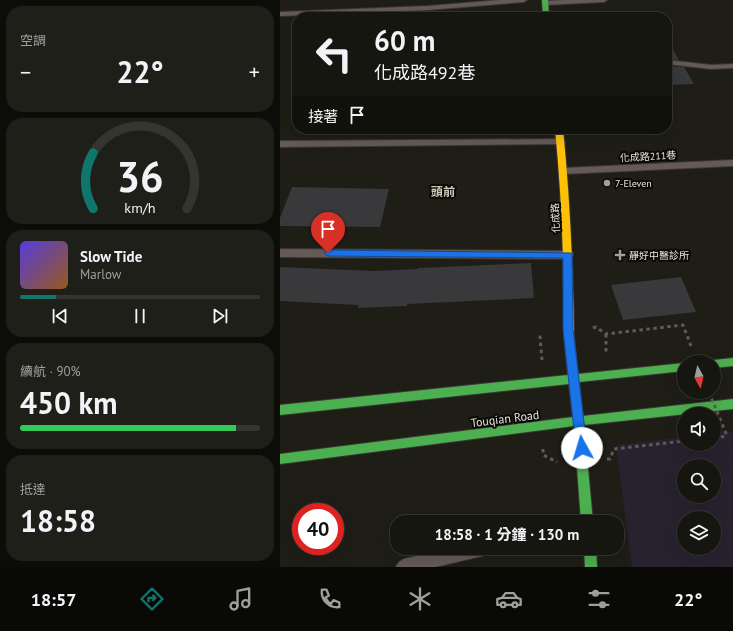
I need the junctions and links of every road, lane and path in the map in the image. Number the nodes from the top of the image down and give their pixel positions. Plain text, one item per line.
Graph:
1 (524, 0) edge
2 (604, 0) edge
3 (545, 2) edge
4 (329, 12) edge
5 (546, 12) edge
6 (280, 14) edge
7 (292, 14) edge
8 (672, 63) edge
9 (733, 66) edge
10 (560, 134) edge
11 (561, 142) junction
12 (280, 144) edge
13 (733, 162) edge
14 (564, 171) junction
15 (280, 253) edge
16 (568, 255) junction
17 (641, 330) dead end
18 (692, 347) dead end
19 (733, 362) edge
20 (721, 363) edge
21 (677, 368) edge
22 (575, 379) junction
23 (733, 404) edge
24 (280, 410) edge
25 (721, 420) edge
26 (579, 421) junction
27 (721, 437) edge
28 (677, 442) edge
29 (280, 459) edge
30 (583, 461) junction
31 (556, 462) dead end
32 (587, 515) edge
33 (453, 555) edge
34 (590, 555) edge
35 (404, 567) edge
36 (591, 567) edge

1 - 4 lane
2 - 3 lane
3 - 5 street
6 - 7 lane
8 - 9 lane
10 - 11 street, 化成路
11 - 12 lane
11 - 14 street, 化成路
13 - 14 lane, 化成路211巷
14 - 16 street, 化成路
15 - 16 lane
16 - 22 street, 化成路
17 - 18 path
19 - 20 street
21 - 22 street
22 - 24 street
22 - 26 street, 化成路
23 - 26 street, Touqian Road
25 - 27 path, bridge
26 - 29 street, Touqian Road
26 - 30 street, 化成路
28 - 30 path
30 - 31 path
30 - 32 street, 化成路
33 - 35 lane
34 - 36 street

